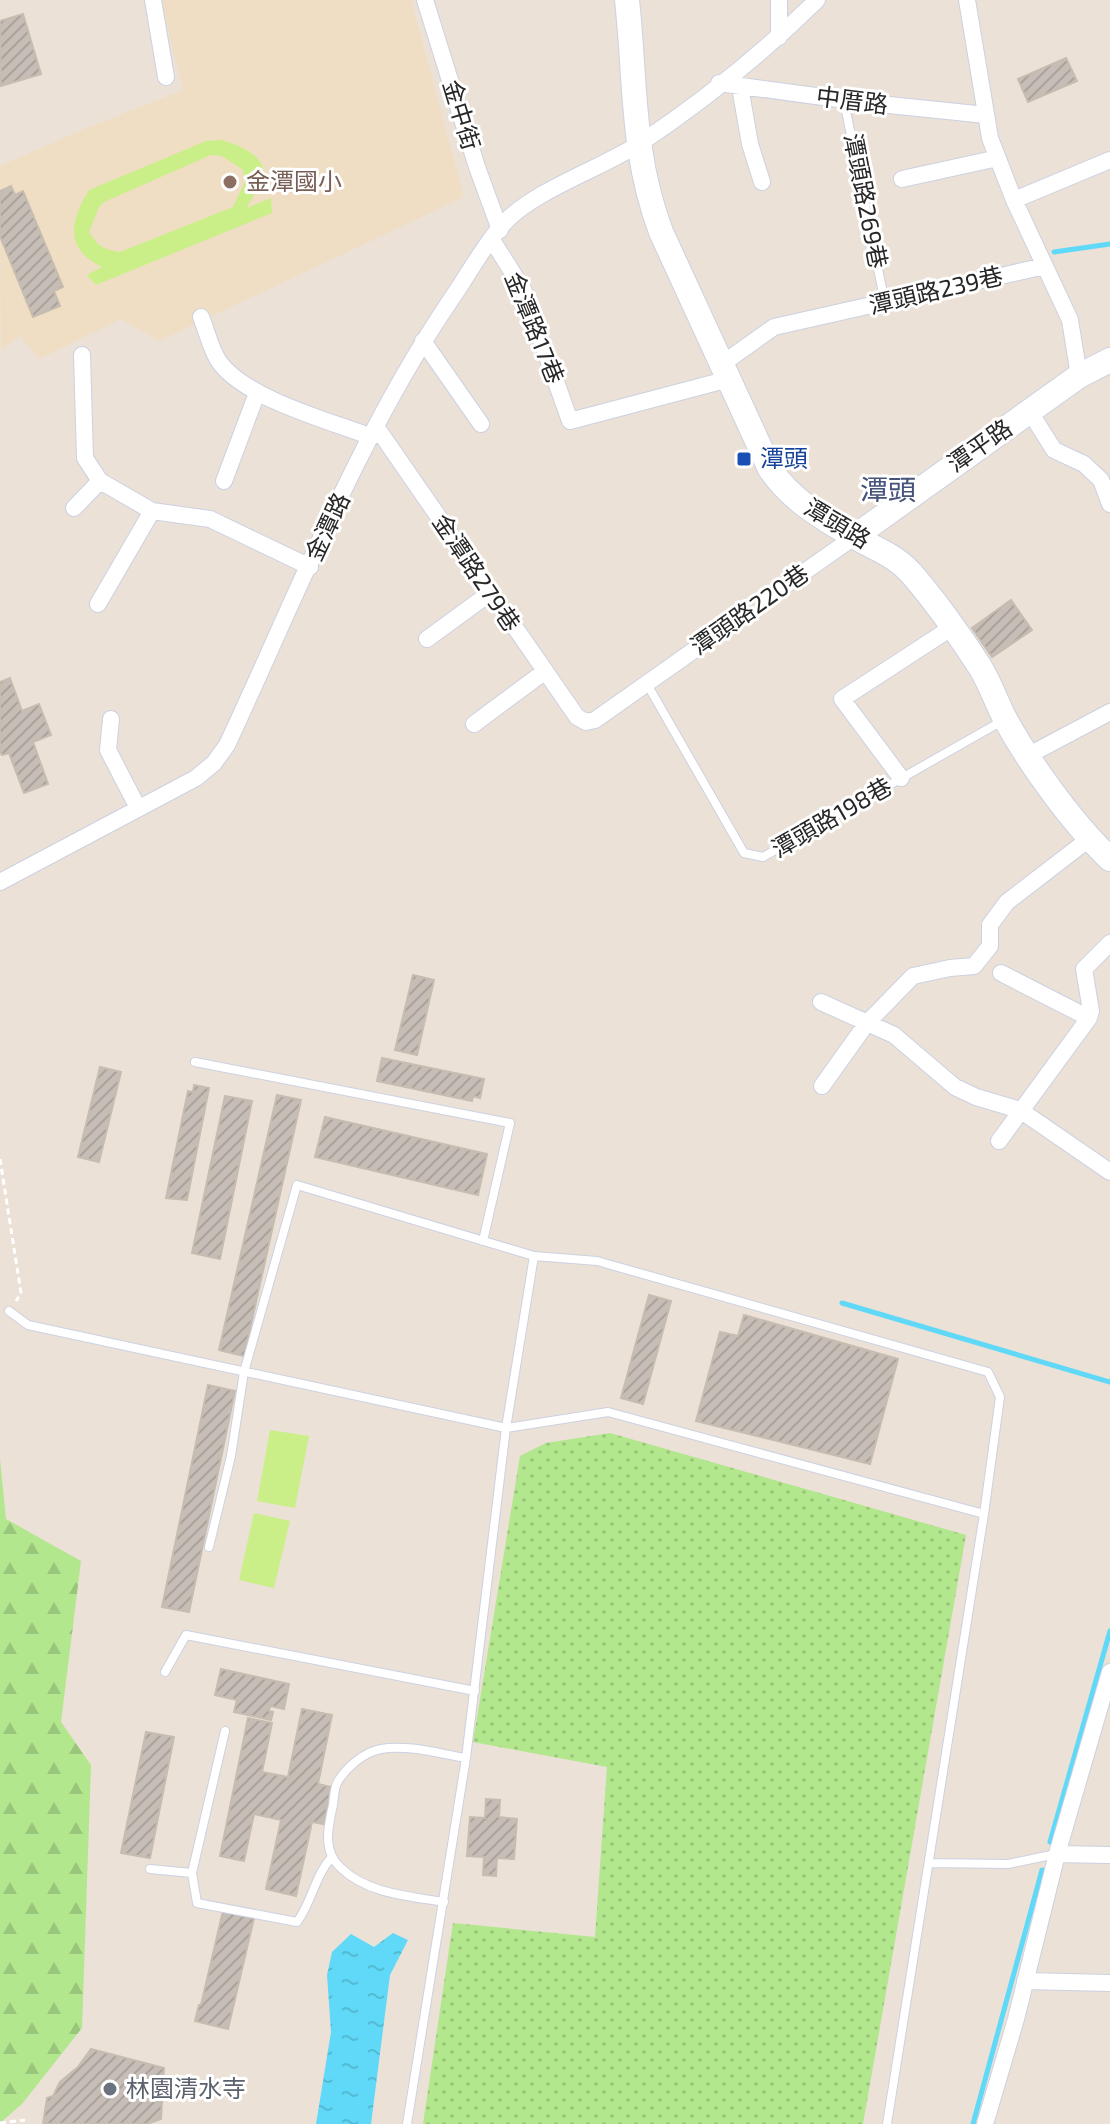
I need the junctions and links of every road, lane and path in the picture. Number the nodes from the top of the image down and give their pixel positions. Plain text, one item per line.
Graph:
1 (153, 0) edge
2 (425, 0) edge
3 (627, 0) edge
4 (779, 0) edge
5 (817, 0) edge
6 (967, 0) edge
7 (779, 37) junction
8 (166, 77) dead end
9 (719, 83) junction
10 (740, 87) junction
11 (844, 100) junction
12 (986, 115) junction
13 (637, 145) junction
14 (998, 158) junction
15 (1110, 160) edge
16 (902, 179) dead end
17 (762, 182) dead end
18 (1014, 200) junction
19 (496, 235) junction
20 (1045, 266) junction
21 (885, 303) junction
22 (201, 317) dead end
23 (423, 341) junction
24 (82, 355) dead end
25 (1110, 360) edge
26 (726, 372) junction
27 (1079, 376) junction
28 (257, 393) junction
29 (1030, 412) junction
30 (481, 424) dead end
31 (374, 432) junction
32 (100, 481) junction
33 (224, 481) dead end
34 (1110, 504) edge
35 (74, 508) dead end
36 (152, 511) junction
37 (854, 537) junction
38 (310, 567) junction
39 (490, 593) junction
40 (766, 599) dead end
41 (98, 604) dead end
42 (731, 624) dead end
43 (951, 628) junction
44 (427, 639) dead end
45 (544, 672) junction
46 (646, 683) junction
47 (1110, 712) edge
48 (577, 717) joint
49 (111, 719) dead end
50 (1005, 719) junction
51 (474, 724) dead end
52 (1029, 755) junction
53 (901, 778) junction
54 (138, 808) junction
55 (1089, 839) junction
56 (1110, 859) edge
57 (0, 882) edge
58 (1110, 943) edge
59 (1001, 973) dead end
60 (821, 1002) dead end
61 (1089, 1018) junction
62 (867, 1023) junction
63 (195, 1062) dead end
64 (822, 1086) dead end
65 (1020, 1110) junction
66 (999, 1141) dead end
67 (0, 1159) edge
68 (1110, 1172) edge
69 (483, 1241) junction
70 (534, 1256) junction
71 (9, 1311) joint
72 (244, 1372) junction
73 (506, 1428) junction
74 (984, 1514) junction
75 (209, 1547) dead end
76 (165, 1672) dead end
77 (1110, 1672) edge
78 (475, 1691) junction
79 (225, 1731) dead end
80 (466, 1758) junction
81 (1057, 1854) junction
82 (1110, 1855) edge
83 (332, 1857) junction
84 (929, 1863) junction
85 (150, 1869) dead end
86 (192, 1873) junction
87 (444, 1902) junction
88 (1025, 1981) junction
89 (1110, 1983) edge
90 (25, 2120) dead end
91 (0, 2123) edge
92 (407, 2124) edge
93 (887, 2124) edge
94 (985, 2124) edge

1 - 8 street
2 - 19 street, 金中街
3 - 13 street
4 - 7 street
5 - 7 street, 金潭路
6 - 12 street
7 - 9 street, 金潭路
9 - 10 street, 中厝路
9 - 13 street, 金潭路
10 - 11 street, 中厝路
10 - 17 street
11 - 12 street, 中厝路
11 - 21 lane, 潭頭路269巷
12 - 14 street
13 - 19 street, 金潭路
13 - 26 street, 潭頭路
14 - 16 street
14 - 18 street
15 - 18 street
18 - 20 street
19 - 23 street, 金潭路
19 - 26 street, 金潭路17巷
20 - 21 street, 潭頭路239巷
20 - 27 street
21 - 26 street, 潭頭路239巷
22 - 28 street
23 - 30 street
23 - 31 street, 金潭路
24 - 32 street
25 - 27 street, 潭平路
26 - 37 street, 潭頭路
27 - 29 street, 潭平路
28 - 31 street
28 - 33 street
29 - 34 street
29 - 37 street, 潭平路
31 - 38 street, 金潭路
31 - 39 street, 金潭路279巷
32 - 35 street
32 - 36 street
36 - 38 street
36 - 41 street
37 - 40 street, 潭頭路220巷
37 - 43 street, 潭頭路
38 - 54 street, 金潭路
39 - 44 street
39 - 45 street, 金潭路279巷
42 - 46 street, 潭頭路220巷
43 - 50 street, 潭頭路
43 - 53 street
45 - 48 street, 金潭路279巷
45 - 51 street
46 - 48 street, 潭頭路220巷
46 - 53 lane, 潭頭路198巷
47 - 52 street
49 - 54 street
50 - 52 street, 潭頭路
50 - 53 lane, 潭頭路198巷
52 - 55 street, 潭頭路
54 - 57 street, 金潭路
55 - 56 street, 潭頭路
55 - 62 street
58 - 61 street
59 - 61 street
60 - 62 street
61 - 65 street
62 - 64 street
62 - 65 street
63 - 69 lane
65 - 66 street
65 - 68 street
67 - 71 path
69 - 70 lane
69 - 72 lane
70 - 73 lane
70 - 74 lane
71 - 72 lane
72 - 73 lane
72 - 75 lane
73 - 74 lane
73 - 78 lane
74 - 84 lane
76 - 78 lane
77 - 81 street
78 - 80 lane
79 - 86 lane
80 - 83 lane
80 - 87 lane
81 - 82 street
81 - 84 lane
81 - 88 street
83 - 86 lane
83 - 87 lane
84 - 93 lane
85 - 86 lane
87 - 92 lane
88 - 89 street
88 - 94 street
90 - 91 path

